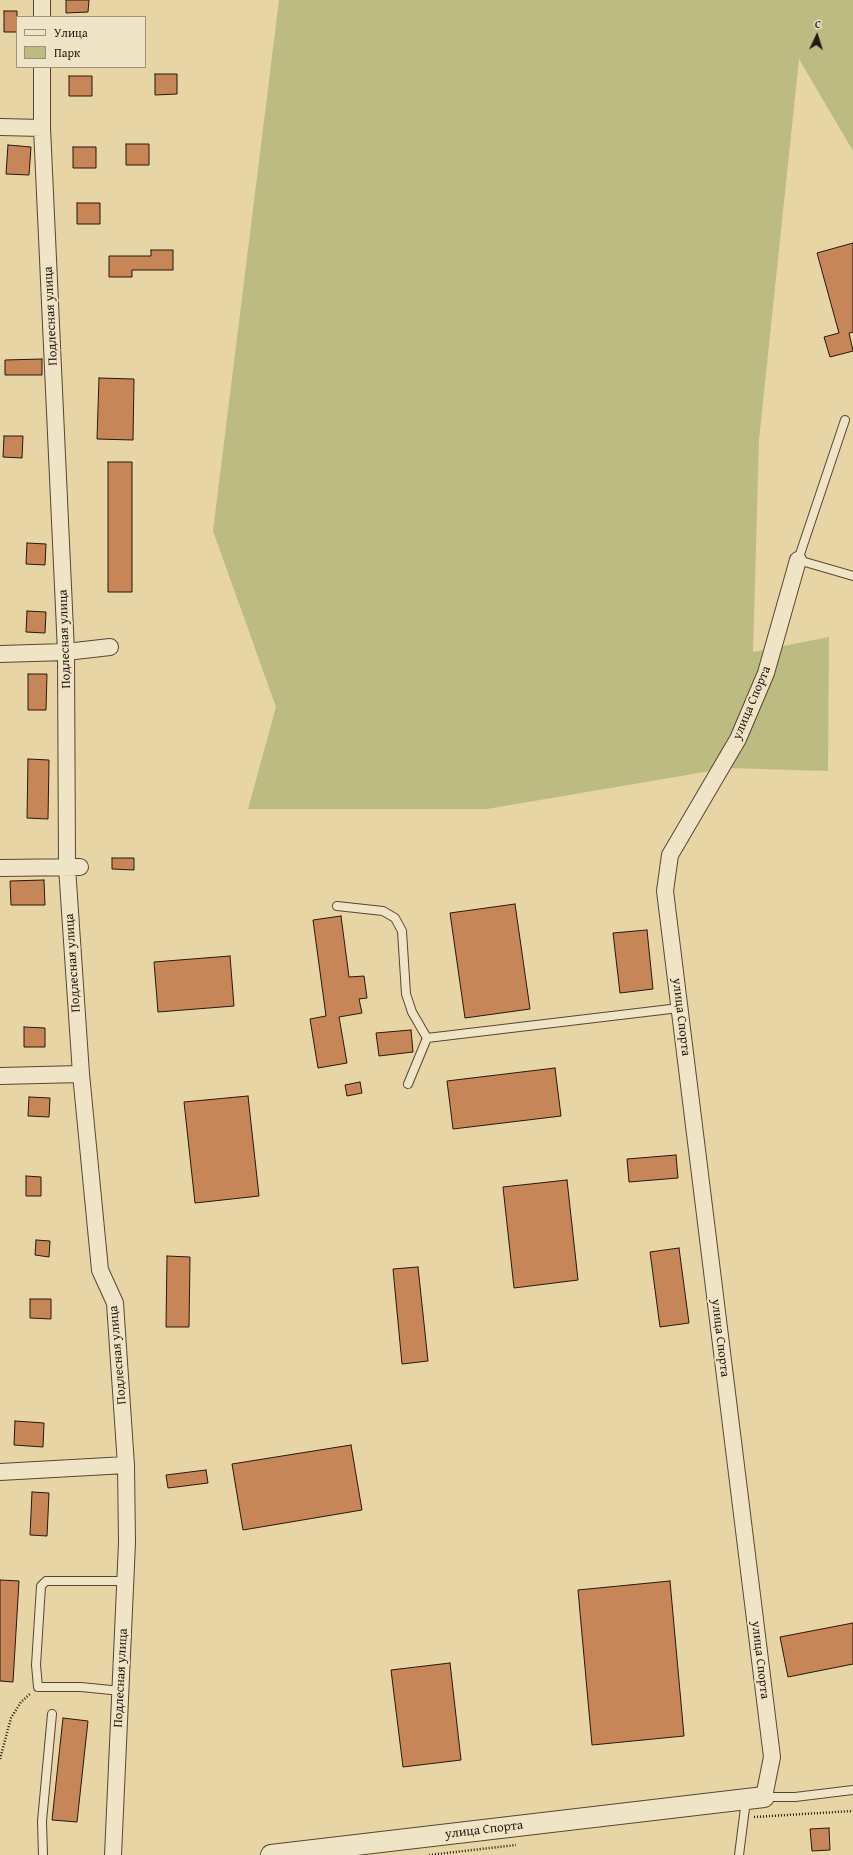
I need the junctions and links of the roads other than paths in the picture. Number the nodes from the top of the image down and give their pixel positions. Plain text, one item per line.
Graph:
1 (42, 0) edge
2 (42, 16) edge
3 (42, 68) edge
4 (0, 127) edge
5 (42, 128) junction
6 (845, 420) dead end
7 (798, 560) junction
8 (853, 576) edge
9 (110, 647) dead end
10 (66, 652) junction
11 (0, 654) edge
12 (73, 867) junction
13 (0, 868) edge
14 (337, 906) dead end
15 (680, 1008) junction
16 (427, 1038) junction
17 (80, 1074) junction
18 (0, 1076) edge
19 (408, 1084) dead end
20 (126, 1465) junction
21 (0, 1472) edge
22 (126, 1581) junction
23 (121, 1691) junction
24 (52, 1714) dead end
25 (853, 1790) edge
26 (752, 1804) junction
27 (343, 1851) edge
28 (43, 1855) edge
29 (113, 1855) edge
30 (271, 1855) edge
31 (739, 1855) edge

1 - 2 street
3 - 5 street, Подлесная улица
4 - 5 street
5 - 10 street, Подлесная улица
6 - 7 lane, улица Спорта
7 - 8 lane
7 - 15 street, улица Спорта
9 - 10 street
10 - 11 street
10 - 12 street, Подлесная улица
12 - 13 street
12 - 17 street, Подлесная улица
14 - 16 lane
15 - 16 lane
15 - 26 street, улица Спорта
16 - 19 lane
17 - 18 street
17 - 20 street, Подлесная улица
20 - 21 street
20 - 22 street, Подлесная улица
22 - 23 street, Подлесная улица
22 - 23 lane
23 - 29 street, Подлесная улица
24 - 28 lane
25 - 26 lane
26 - 27 street, улица Спорта
26 - 31 lane
27 - 30 street, улица Спорта

